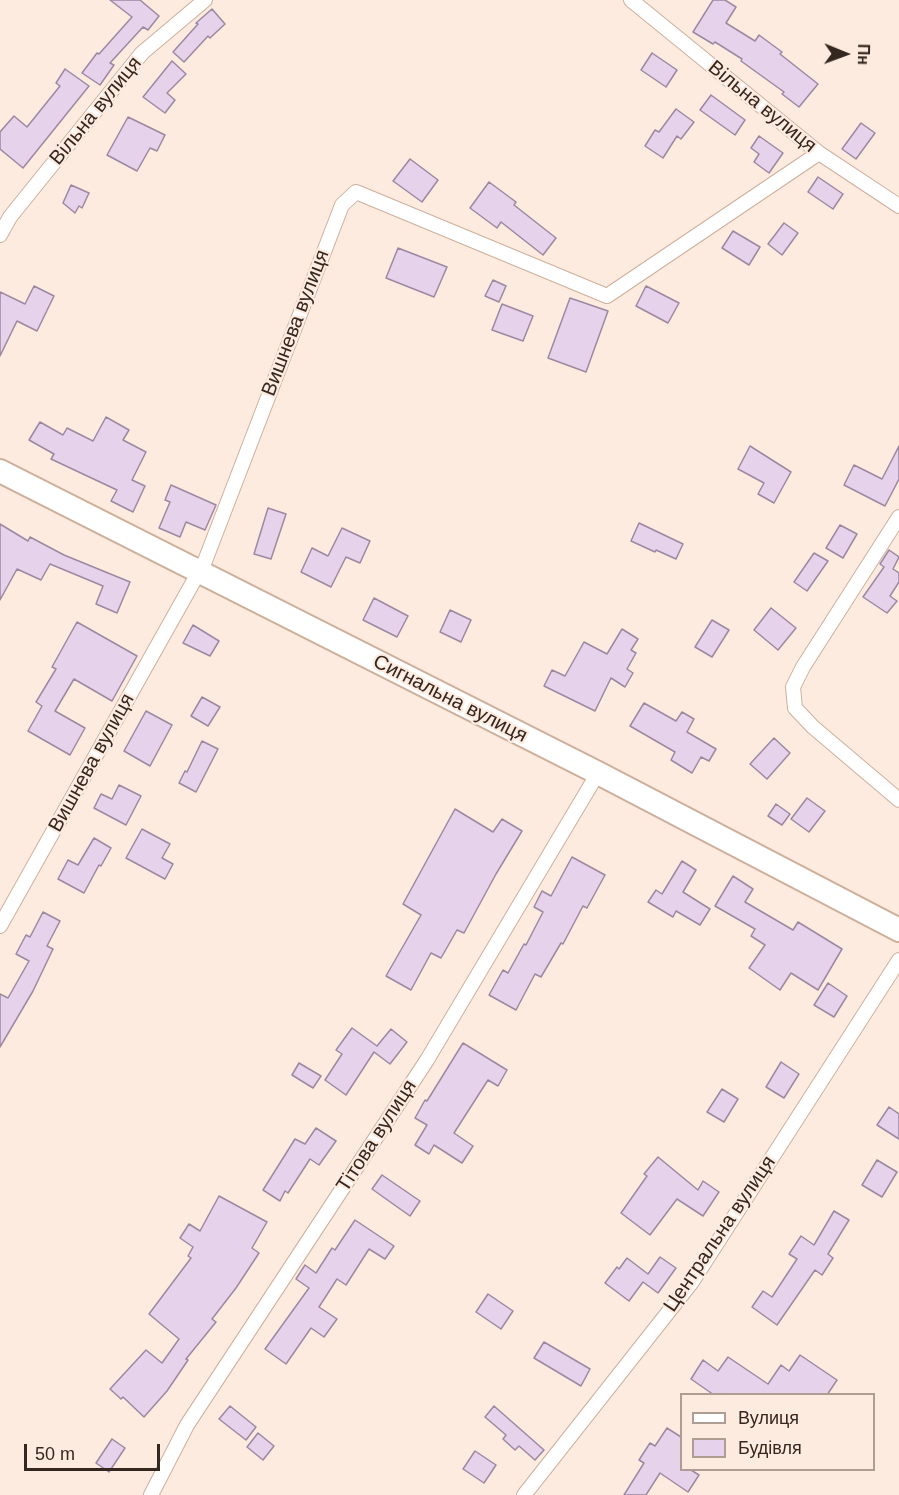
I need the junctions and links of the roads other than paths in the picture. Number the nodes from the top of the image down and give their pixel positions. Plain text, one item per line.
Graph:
1 (205, 0) edge
2 (631, 0) edge
3 (819, 153) junction
4 (899, 206) edge
5 (0, 235) edge
6 (0, 471) edge
7 (899, 517) edge
8 (199, 572) junction
9 (598, 773) junction
10 (899, 800) edge
11 (0, 926) edge
12 (899, 930) edge
13 (899, 960) edge
14 (151, 1495) edge
15 (524, 1495) edge

1 - 5 street, Вільна вулиця
2 - 3 street, Вільна вулиця
3 - 4 street, Вільна вулиця
3 - 8 street, Вишнева вулиця
6 - 8 main road, Сигнальна вулиця
7 - 10 street
8 - 9 main road, Сигнальна вулиця
8 - 11 street, Вишнева вулиця
9 - 12 main road, Сигнальна вулиця
9 - 14 street, Тітова вулиця
13 - 15 street, Центральна вулиця

